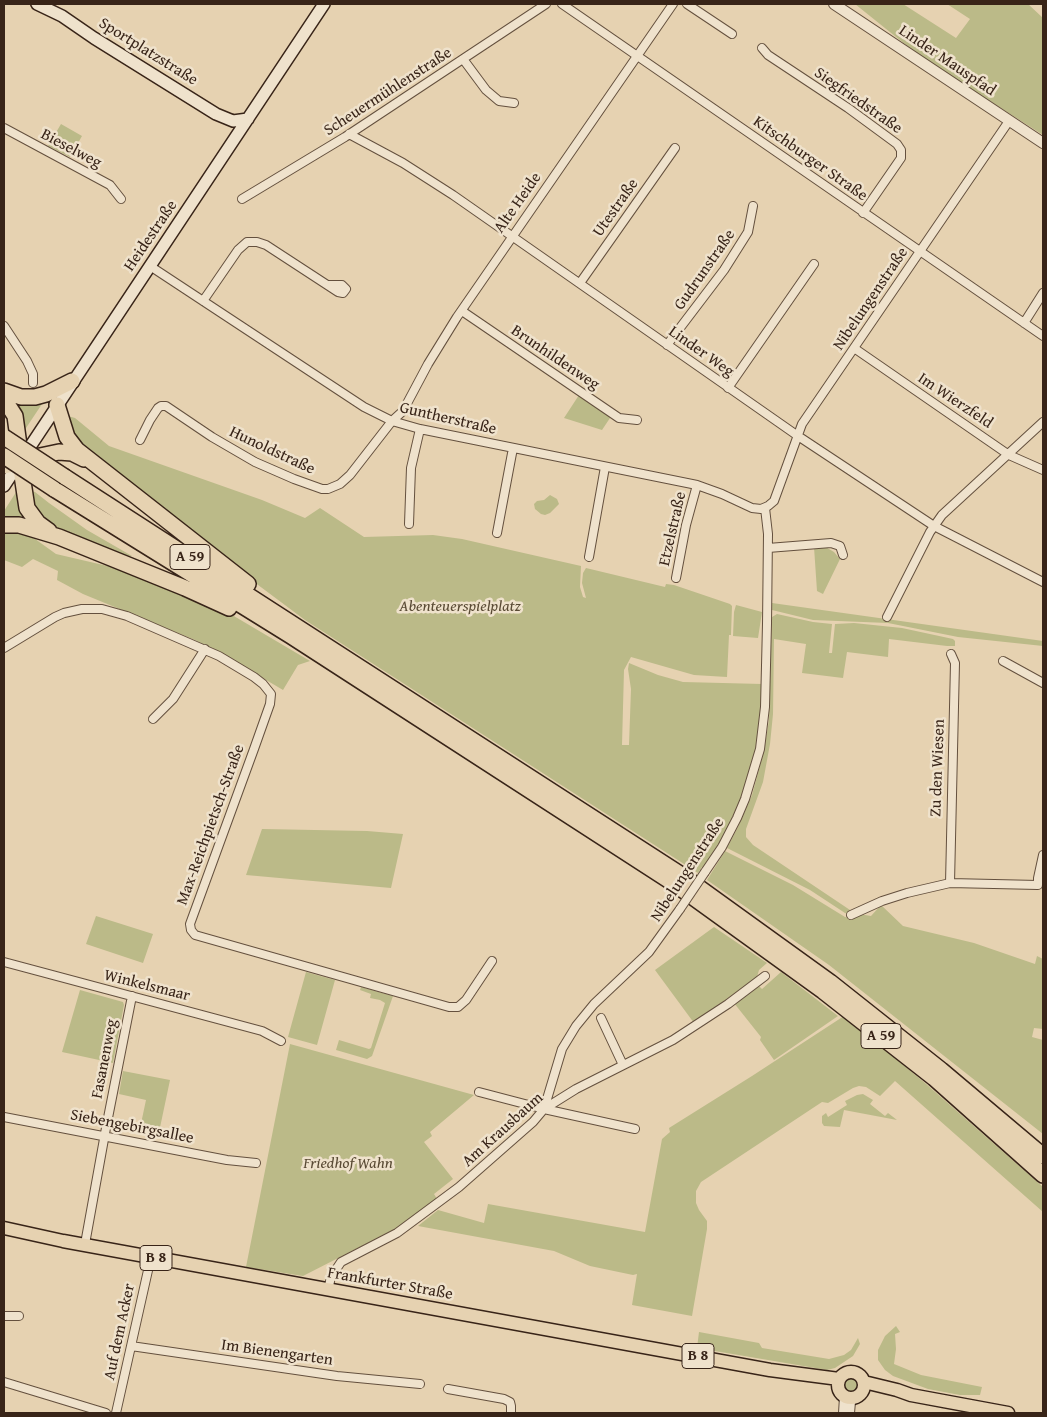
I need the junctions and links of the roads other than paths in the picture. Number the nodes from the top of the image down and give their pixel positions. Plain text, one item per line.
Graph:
1 (37, 4) edge
2 (324, 4) edge
3 (546, 4) edge
4 (562, 4) edge
5 (673, 4) edge
6 (687, 4) edge
7 (834, 4) edge
8 (732, 34) dead end
9 (762, 48) dead end
10 (636, 56) junction
11 (463, 59) junction
12 (514, 103) dead end
13 (216, 114) junction
14 (248, 119) junction
15 (1009, 121) junction
16 (4, 128) edge
17 (350, 134) junction
18 (233, 142) junction
19 (1043, 143) edge
20 (675, 148) dead end
21 (121, 199) dead end
22 (242, 199) dead end
23 (753, 206) dead end
24 (863, 213) junction
25 (512, 236) junction
26 (920, 252) junction
27 (814, 264) dead end
28 (150, 266) junction
29 (580, 284) junction
30 (328, 286) dead end
31 (1043, 294) edge
32 (203, 301) junction
33 (462, 311) junction
34 (1024, 323) junction
35 (4, 326) edge
36 (1043, 336) edge
37 (667, 345) junction
38 (854, 348) junction
39 (72, 381) junction
40 (33, 383) dead end
41 (728, 388) junction
42 (4, 391) edge
43 (4, 399) edge
44 (57, 405) junction
45 (636, 420) dead end
46 (392, 421) junction
47 (1043, 422) edge
48 (420, 428) junction
49 (798, 436) junction
50 (4, 437) edge
51 (140, 440) dead end
52 (513, 448) junction
53 (1009, 455) junction
54 (4, 456) edge
55 (21, 461) junction
56 (94, 464) junction
57 (4, 466) edge
58 (605, 467) junction
59 (1043, 470) edge
60 (697, 485) junction
61 (4, 486) edge
62 (765, 508) junction
63 (409, 524) dead end
64 (4, 525) edge
65 (934, 526) junction
66 (497, 533) dead end
67 (59, 537) junction
68 (768, 548) junction
69 (843, 555) dead end
70 (589, 557) dead end
71 (676, 578) dead end
72 (1043, 582) edge
73 (887, 617) dead end
74 (291, 636) junction
75 (316, 638) junction
76 (4, 648) edge
77 (205, 649) junction
78 (951, 654) dead end
79 (1003, 661) dead end
80 (1043, 683) edge
81 (153, 719) dead end
82 (1043, 855) edge
83 (950, 883) junction
84 (1041, 888) edge
85 (852, 915) dead end
86 (492, 961) dead end
87 (4, 962) edge
88 (765, 976) dead end
89 (132, 996) junction
90 (601, 1018) dead end
91 (281, 1041) dead end
92 (623, 1065) junction
93 (479, 1092) dead end
94 (544, 1109) junction
95 (4, 1117) edge
96 (635, 1129) dead end
97 (105, 1136) junction
98 (1043, 1156) edge
99 (256, 1163) dead end
100 (1043, 1175) edge
101 (4, 1228) edge
102 (85, 1244) junction
103 (151, 1257) junction
104 (328, 1290) junction
105 (4, 1316) edge
106 (18, 1316) dead end
107 (131, 1346) junction
108 (4, 1382) edge
109 (420, 1384) dead end
110 (448, 1389) dead end
111 (850, 1389) junction
112 (106, 1413) edge
113 (116, 1413) edge
114 (511, 1413) edge
115 (843, 1413) edge
116 (850, 1413) edge
117 (1008, 1413) edge

1 - 13 main road, Sportplatzstraße
2 - 14 main road, Heidestraße
3 - 11 street, Scheuermühlenstraße
4 - 10 street, Kitschburger Straße
5 - 10 street, Alte Heide
6 - 8 street
7 - 15 street, Linder Mauspfad
9 - 24 street, Siegfriedstraße
10 - 24 street, Kitschburger Straße
10 - 25 street, Alte Heide
11 - 12 street
11 - 17 street, Scheuermühlenstraße
13 - 14 main road
13 - 18 main road
14 - 18 main road, Heidestraße
15 - 19 street, Linder Mauspfad
15 - 26 street, Nibelungenstraße
16 - 21 street, Bieselweg
17 - 22 street, Scheuermühlenstraße
17 - 25 street, Linder Weg
18 - 28 main road, Heidestraße
20 - 29 street, Utestraße
23 - 37 street, Gudrunstraße
24 - 26 street, Kitschburger Straße
25 - 29 street, Linder Weg
25 - 33 street, Alte Heide
26 - 34 street, Kitschburger Straße
26 - 38 street, Nibelungenstraße
27 - 41 street
28 - 32 street, Guntherstraße
28 - 39 main road, Heidestraße
29 - 37 street, Linder Weg
30 - 32 street
31 - 34 street
32 - 46 street, Guntherstraße
33 - 45 street, Brunhildenweg
33 - 46 street, Alte Heide
34 - 36 street, Kitschburger Straße
35 - 40 street
37 - 41 street, Linder Weg
38 - 49 street, Nibelungenstraße
38 - 53 street, Im Wierzfeld
39 - 42 highway
39 - 44 main road, Heidestraße
41 - 49 street, Linder Weg
43 - 55 highway
44 - 55 main road, Heidestraße
44 - 56 highway
46 - 48 street, Guntherstraße
46 - 51 street, Hunoldstraße
47 - 53 street
48 - 52 street, Guntherstraße
48 - 63 street
49 - 62 street, Nibelungenstraße
49 - 65 street, Linder Weg
50 - 75 highway, A 59, bridge
52 - 58 street, Guntherstraße
52 - 66 street
53 - 59 street, Im Wierzfeld
53 - 65 street
54 - 74 highway, A 59, bridge
55 - 56 highway
55 - 57 highway
55 - 61 main road, Heidestraße
55 - 67 highway
56 - 75 highway
58 - 60 street, Guntherstraße
58 - 70 street
60 - 62 street, Guntherstraße
60 - 71 street, Etzelstraße
62 - 68 street, Nibelungenstraße
64 - 67 highway
65 - 72 street, Linder Weg
65 - 73 street
67 - 74 highway
68 - 69 street
68 - 94 street, Nibelungenstraße, bridge
74 - 100 highway, A 59
75 - 98 highway, A 59
76 - 77 street, Max-Reichpietsch-Straße
77 - 81 street
77 - 86 street, Max-Reichpietsch-Straße
78 - 83 street, Zu den Wiesen
79 - 80 street
82 - 84 street
83 - 84 street
83 - 85 street
87 - 89 street, Winkelsmaar
88 - 92 street, Am Krausbaum
89 - 91 street, Winkelsmaar
89 - 97 street, Fasanenweg
90 - 92 street
92 - 94 street, Am Krausbaum
93 - 94 street
94 - 96 street
94 - 104 street, Am Krausbaum
95 - 97 street, Siebengebirgsallee
97 - 99 street, Siebengebirgsallee
97 - 102 street, Fasanenweg
101 - 102 main road, Frankfurter Straße / B 8
102 - 103 main road, Frankfurter Straße / B 8
103 - 104 main road, Frankfurter Straße / B 8
103 - 107 street, Auf dem Acker
104 - 111 main road, Frankfurter Straße / B 8
105 - 106 street
107 - 109 street, Im Bienengarten
107 - 113 street, Auf dem Acker
108 - 112 street
110 - 114 street
111 - 115 street
111 - 116 street
111 - 117 main road, Frankfurter Straße / B 8

